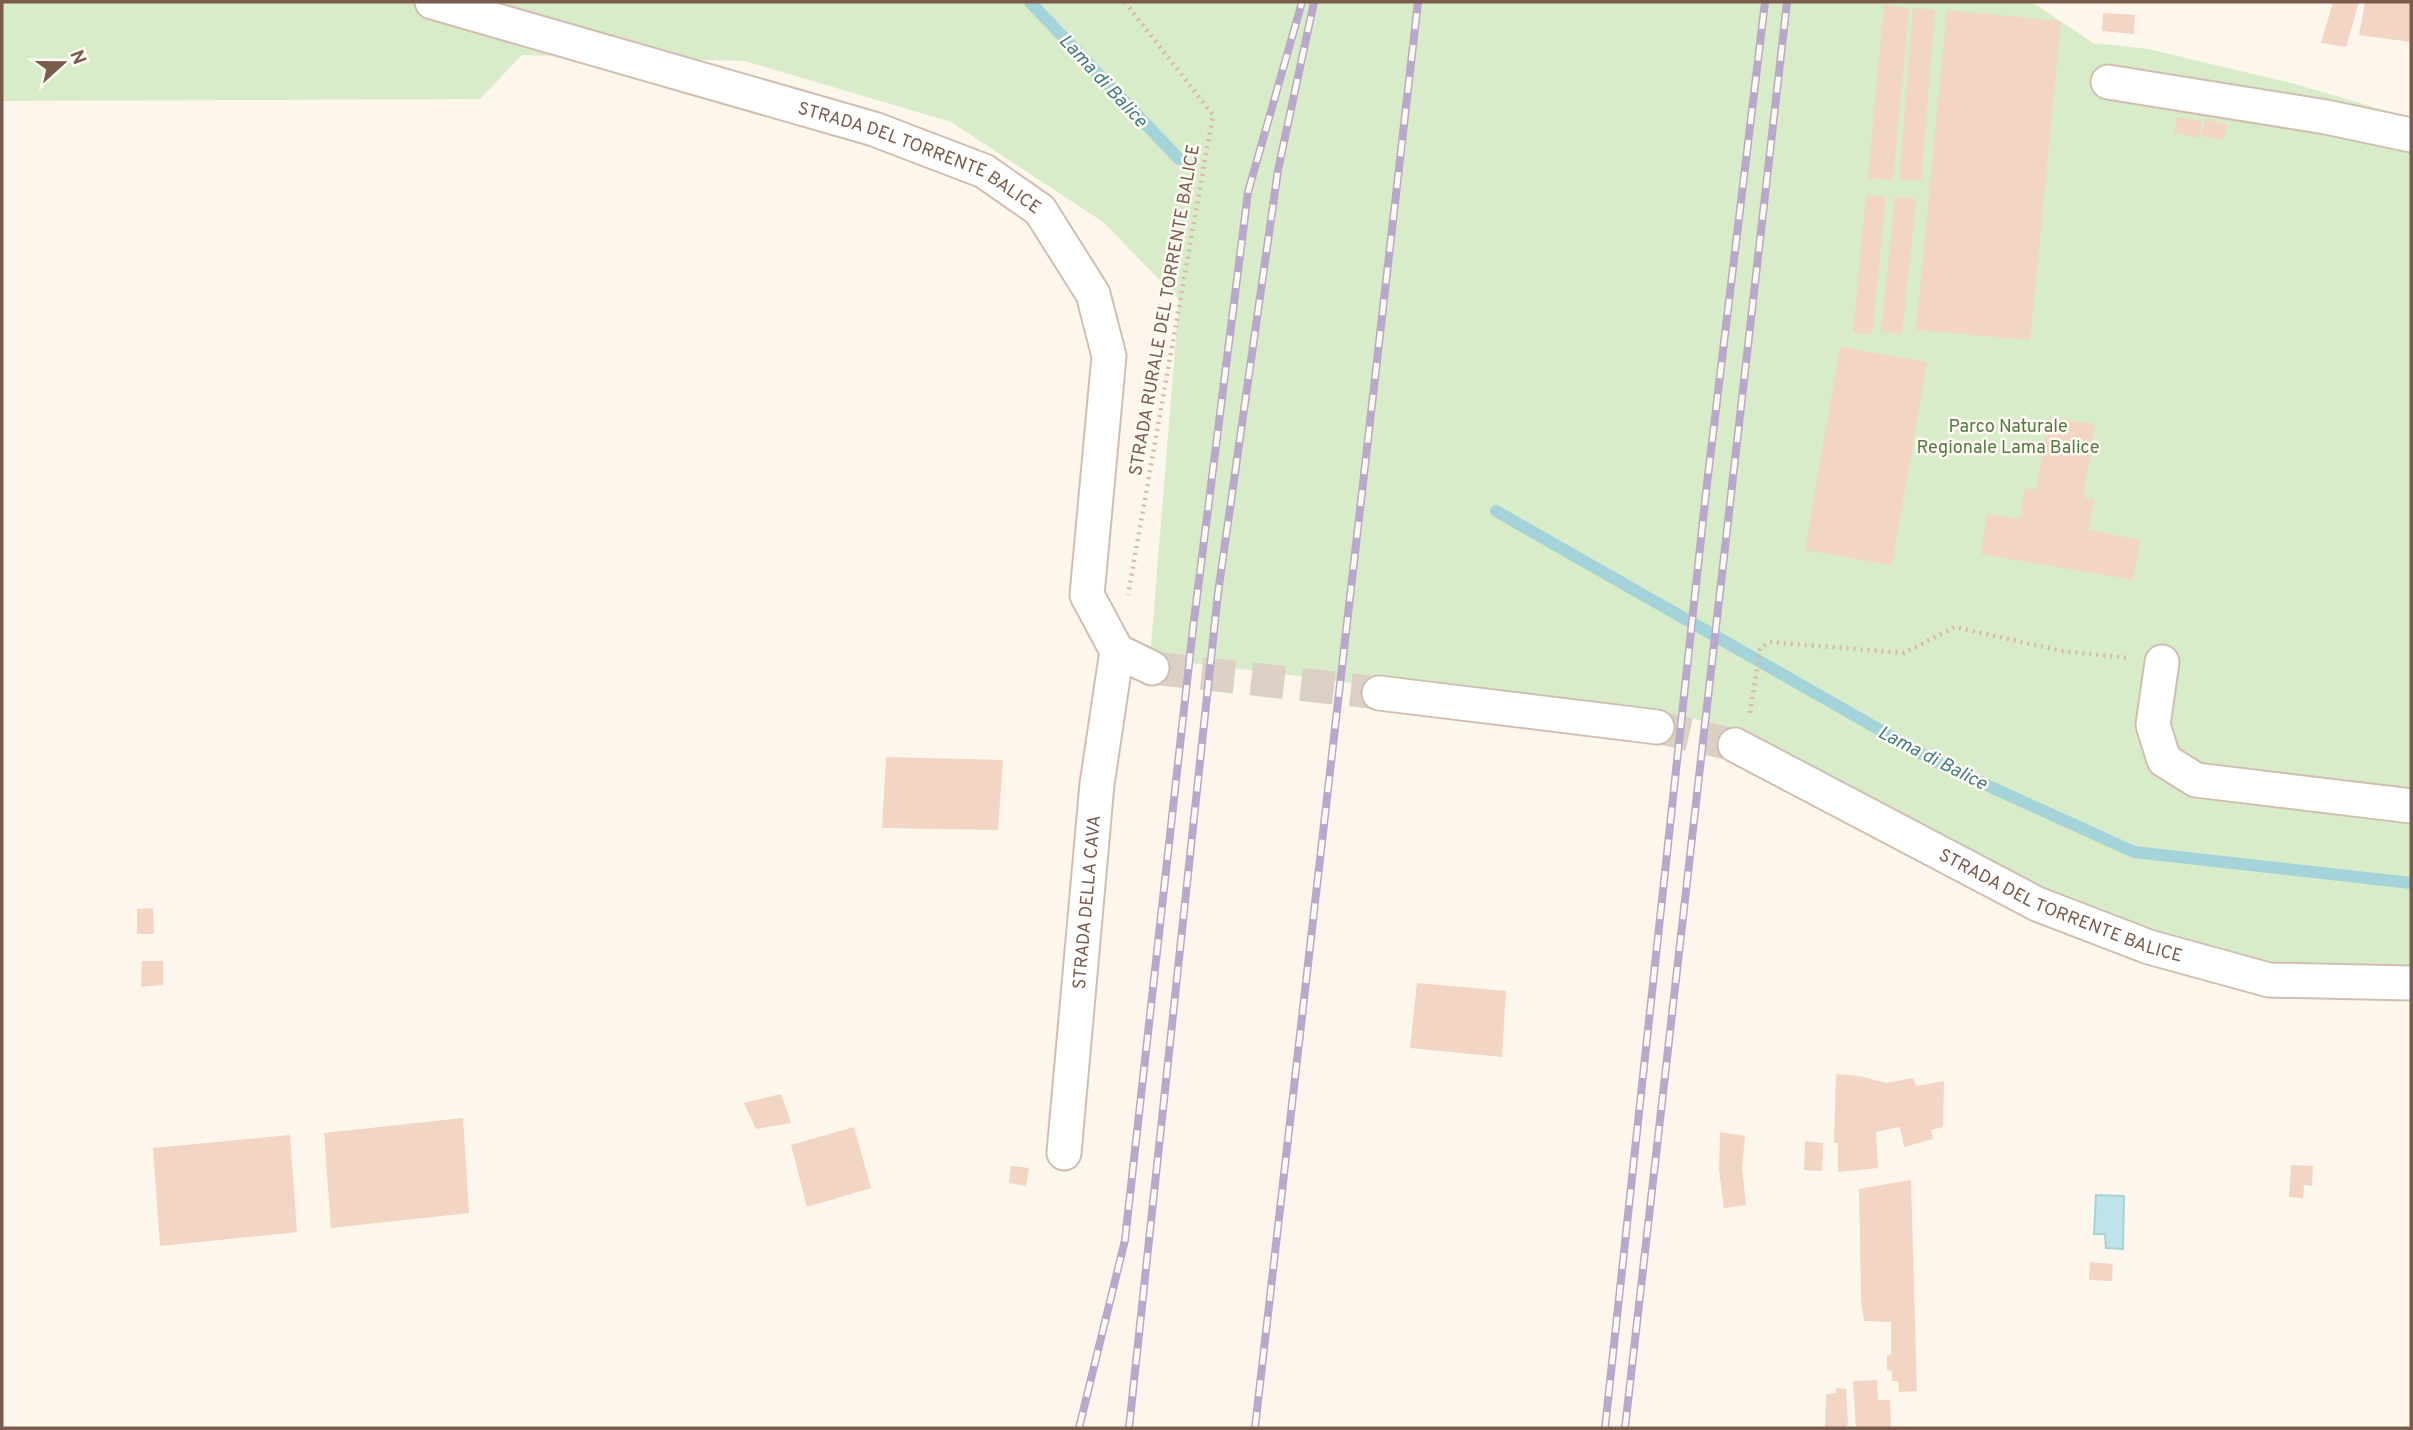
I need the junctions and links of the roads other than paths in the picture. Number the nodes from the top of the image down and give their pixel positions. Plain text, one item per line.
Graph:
1 (432, 2) edge
2 (2108, 82) dead end
3 (2411, 135) edge
4 (1117, 651) junction
5 (2162, 662) road end
6 (1152, 668) tunnel mouth
7 (1379, 693) tunnel mouth
8 (1657, 727) tunnel mouth
9 (1740, 747) tunnel mouth
10 (2411, 806) edge
11 (2411, 983) edge
12 (1064, 1153) dead end

1 - 4 street, STRADA DEL TORRENTE BALICE
2 - 3 street
4 - 6 street
4 - 12 street, STRADA DELLA CAVA
5 - 10 street
7 - 8 street
9 - 11 street, STRADA DEL TORRENTE BALICE

